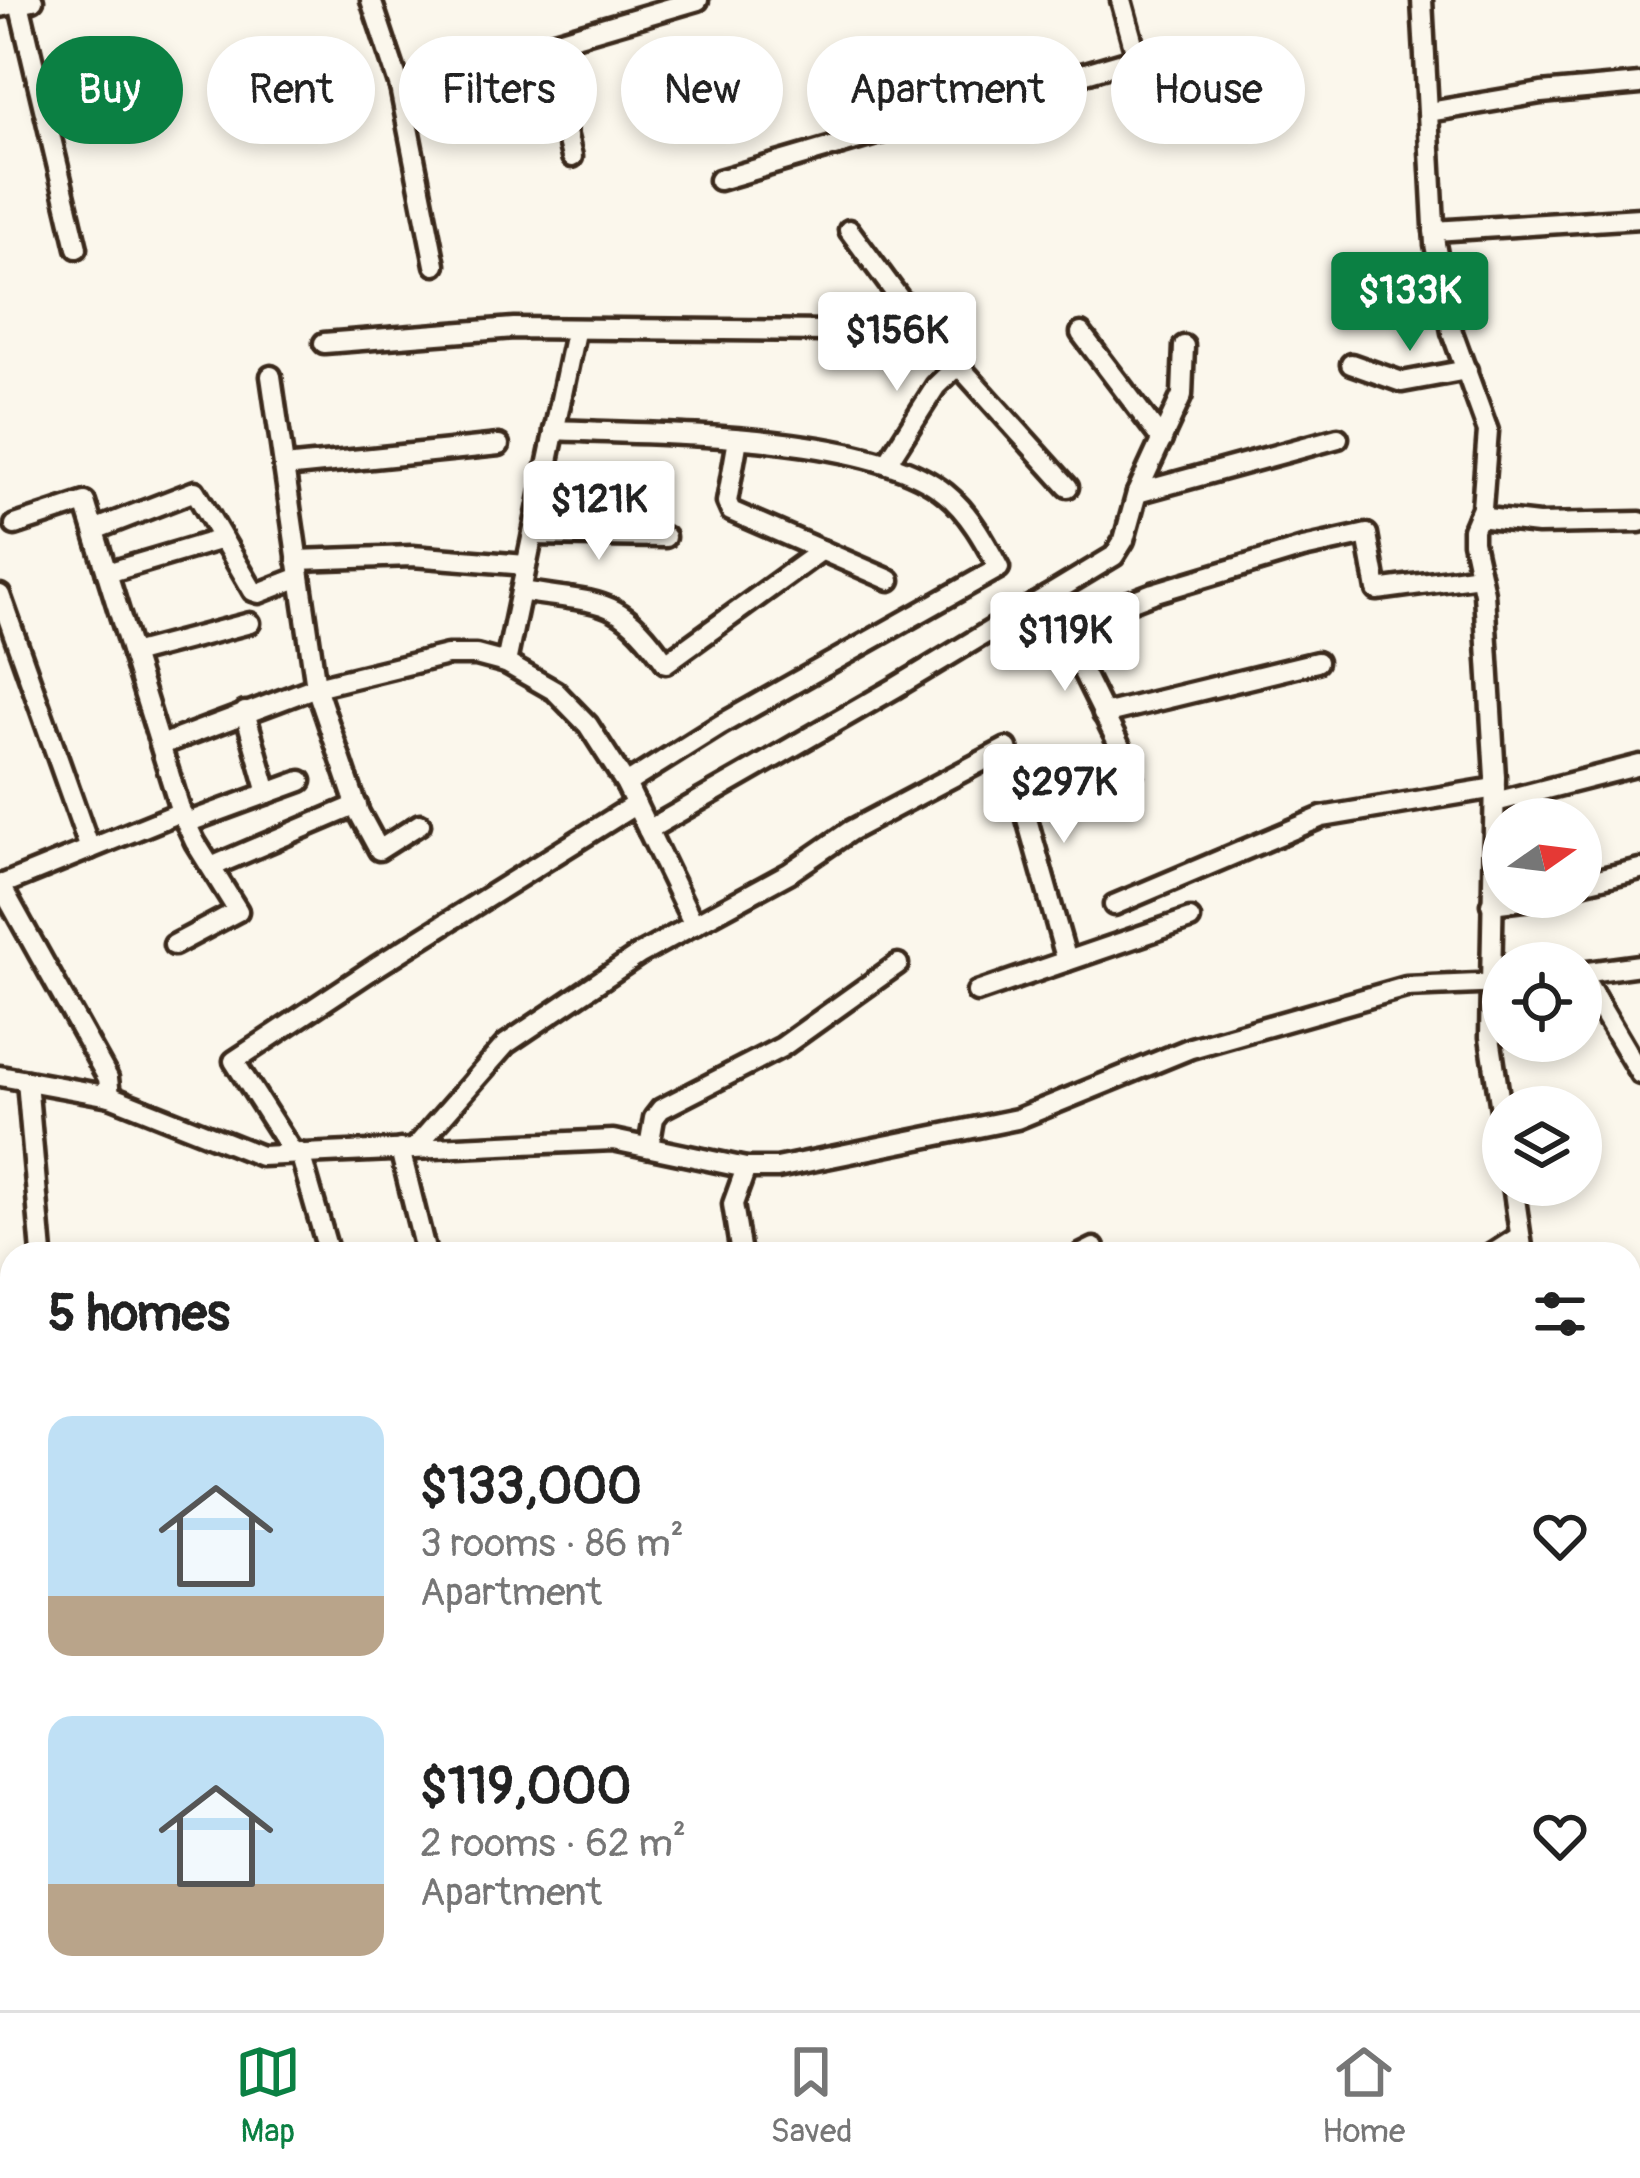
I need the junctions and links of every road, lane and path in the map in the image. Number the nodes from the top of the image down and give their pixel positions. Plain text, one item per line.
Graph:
1 (371, 0) edge
2 (698, 0) edge
3 (1121, 0) edge
4 (1422, 0) edge
5 (18, 3) edge
6 (572, 36) edge
7 (399, 84) edge
8 (1640, 84) edge
9 (1430, 112) junction
10 (411, 144) edge
11 (569, 144) edge
12 (572, 158) dead end
13 (718, 180) dead end
14 (1640, 218) edge
15 (849, 230) dead end
16 (1434, 231) junction
17 (77, 248) dead end
18 (435, 265) dead end
19 (905, 306) junction
20 (575, 332) junction
21 (1081, 333) dead end
22 (324, 343) dead end
23 (1184, 346) dead end
24 (1352, 364) dead end
25 (958, 365) junction
26 (1467, 370) junction
27 (271, 376) dead end
28 (554, 430) junction
29 (738, 439) junction
30 (1337, 439) dead end
31 (1162, 440) junction
32 (499, 445) dead end
33 (887, 463) junction
34 (284, 467) junction
35 (1068, 487) dead end
36 (1137, 493) junction
37 (1478, 517) junction
38 (1640, 522) edge
39 (15, 525) dead end
40 (94, 530) junction
41 (533, 535) junction
42 (665, 537) dead end
43 (222, 539) junction
44 (822, 550) junction
45 (526, 565) junction
46 (299, 569) junction
47 (107, 573) junction
48 (1480, 576) junction
49 (890, 580) dead end
50 (521, 591) junction
51 (0, 595) edge
52 (1046, 597) junction
53 (250, 623) dead end
54 (1062, 628) junction
55 (132, 655) junction
56 (1317, 662) dead end
57 (506, 663) junction
58 (316, 687) junction
59 (245, 712) junction
60 (1103, 714) junction
61 (161, 745) junction
62 (1640, 765) edge
63 (1133, 772) dead end
64 (302, 781) dead end
65 (626, 784) junction
66 (268, 793) junction
67 (1495, 795) junction
68 (1495, 798) edge
69 (636, 804) junction
70 (357, 805) junction
71 (184, 817) junction
72 (420, 824) dead end
73 (648, 830) junction
74 (90, 849) junction
75 (212, 867) junction
76 (1640, 869) edge
77 (1602, 878) edge
78 (0, 884) edge
79 (1114, 905) dead end
80 (1190, 919) dead end
81 (694, 925) junction
82 (174, 945) dead end
83 (1067, 961) junction
84 (898, 964) dead end
85 (1640, 965) edge
86 (1602, 971) edge
87 (1482, 984) edge
88 (976, 992) dead end
89 (1602, 1010) edge
90 (1640, 1074) edge
91 (0, 1076) edge
92 (27, 1081) junction
93 (110, 1096) junction
94 (650, 1147) junction
95 (407, 1149) junction
96 (297, 1153) junction
97 (746, 1168) junction
98 (1516, 1206) edge
99 (40, 1242) edge
100 (325, 1242) edge
101 (424, 1242) edge
102 (739, 1242) edge
103 (1522, 1242) edge

1 - 7 street
2 - 6 street
3 - 13 street
4 - 9 street
5 - 17 street
8 - 9 street
9 - 16 street
10 - 18 street
11 - 12 street
14 - 16 street
15 - 19 street
16 - 26 street
19 - 20 street
19 - 25 street
20 - 22 street
20 - 28 street
21 - 31 street
23 - 31 street
24 - 26 street
25 - 33 street
25 - 35 street
26 - 37 street
27 - 34 street
28 - 29 street
28 - 41 street
29 - 33 street
29 - 44 street
30 - 36 street
31 - 36 street
32 - 34 street
33 - 65 street
34 - 46 street
36 - 52 street
37 - 38 street
37 - 48 street
39 - 40 street
40 - 43 street
40 - 47 street
41 - 42 street
41 - 45 street
43 - 46 street
43 - 47 street
44 - 49 street
44 - 50 street
45 - 46 street
45 - 50 street
46 - 58 street
47 - 55 street
48 - 54 street
48 - 67 street
50 - 57 street
51 - 74 street
52 - 54 street
52 - 73 street
53 - 55 street
54 - 60 street
55 - 61 street
56 - 60 street
57 - 58 street
57 - 65 street
58 - 59 street
58 - 70 street
59 - 61 street
59 - 66 street
60 - 63 street
61 - 71 street
62 - 67 street
64 - 66 street
65 - 69 street
66 - 71 street
67 - 68 street
67 - 79 street
69 - 73 street
69 - 96 street
70 - 72 street
70 - 75 street
71 - 74 street
71 - 75 street
73 - 81 street
74 - 78 street
75 - 82 street
76 - 77 street
78 - 93 street
80 - 83 street
81 - 83 street
81 - 95 street
83 - 88 street
84 - 94 street
85 - 86 street
87 - 97 street
89 - 90 street
91 - 92 street
92 - 93 street
92 - 99 street
93 - 96 street
94 - 95 street
94 - 97 street
95 - 96 street
95 - 101 street
96 - 100 street
97 - 102 street
98 - 103 street

